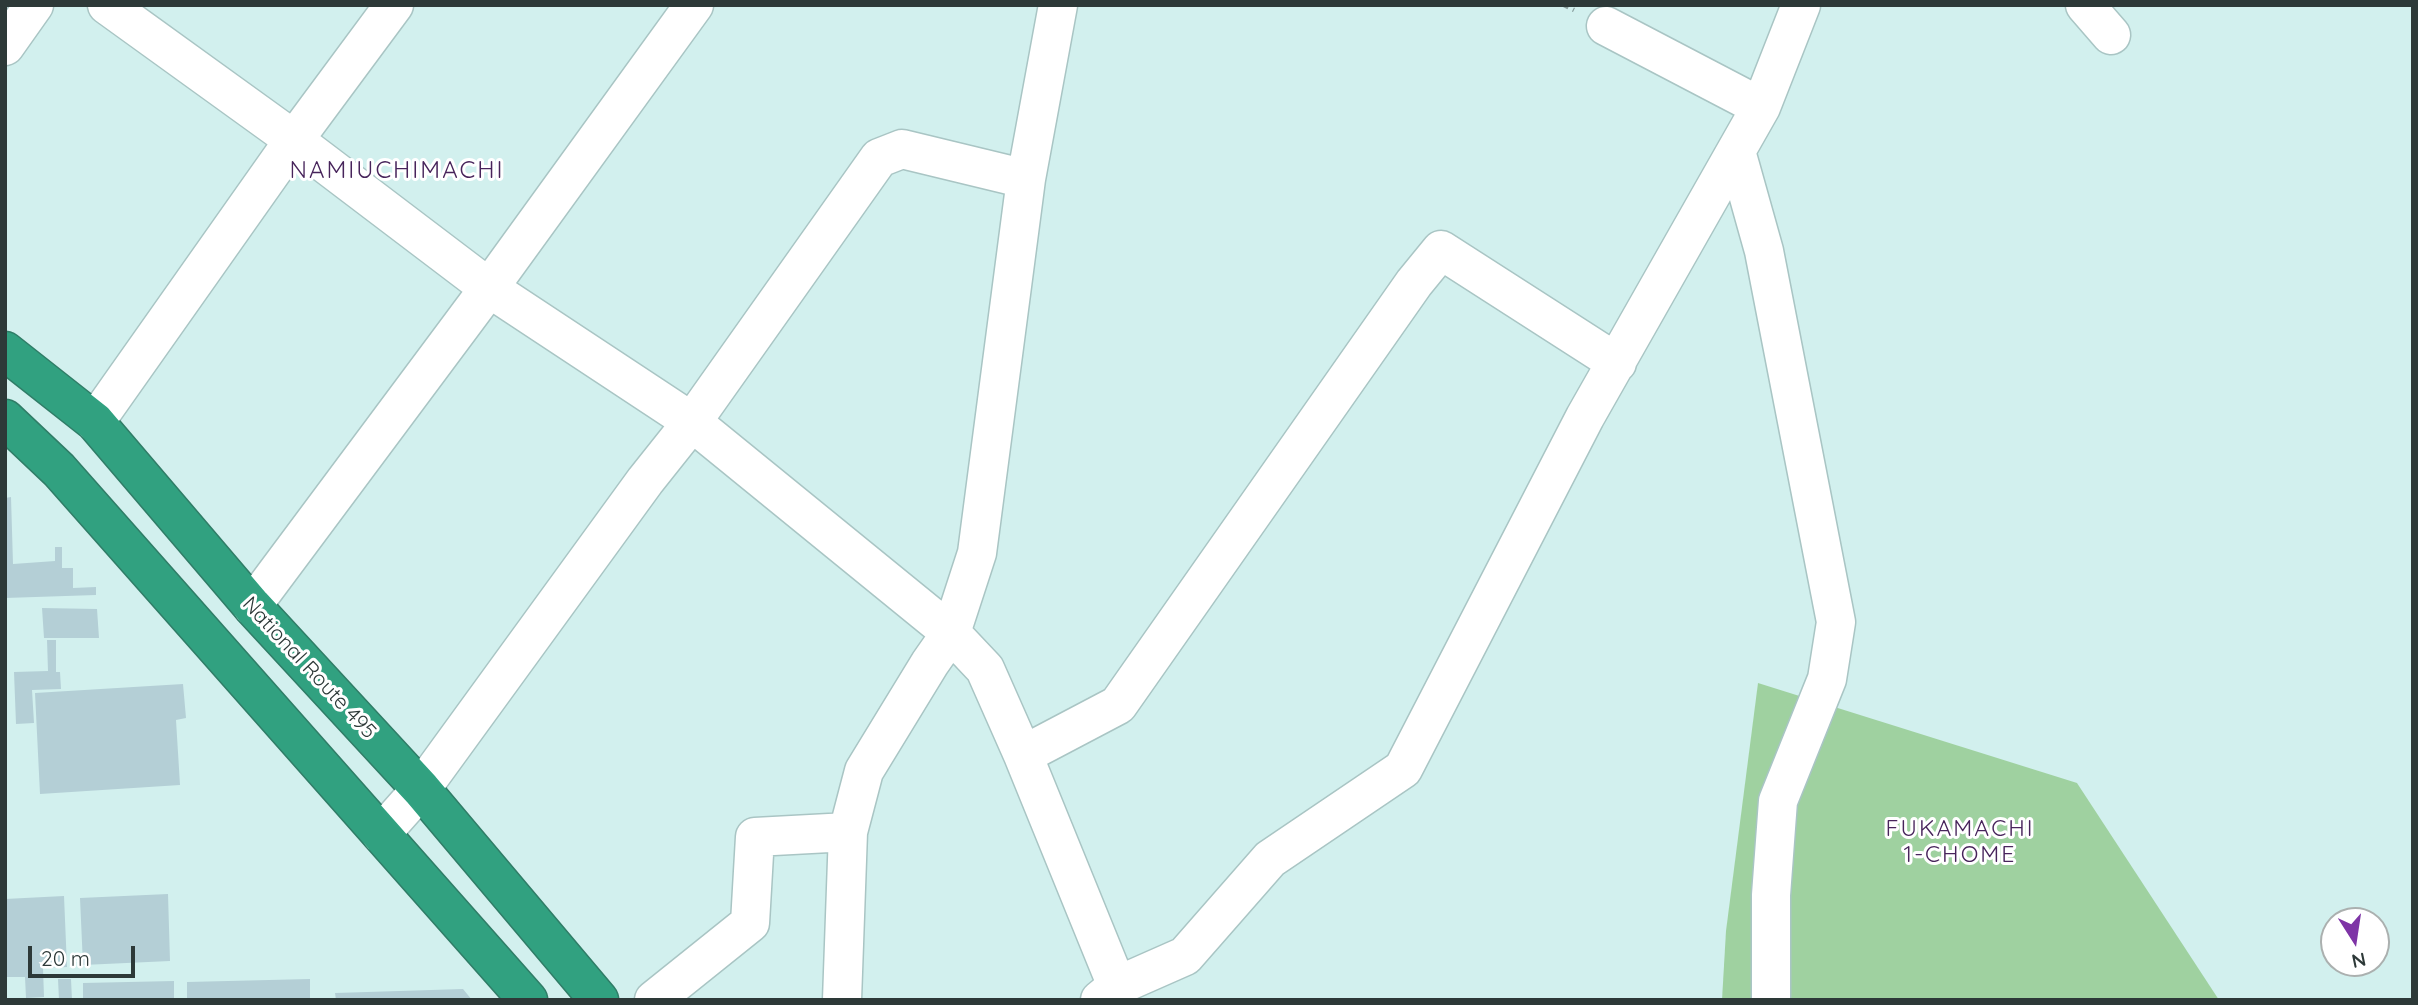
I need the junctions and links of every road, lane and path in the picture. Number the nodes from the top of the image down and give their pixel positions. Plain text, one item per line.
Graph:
1 (34, 5) edge
2 (107, 5) edge
3 (394, 5) edge
4 (694, 5) edge
5 (1058, 5) edge
6 (1801, 5) edge
7 (2085, 5) edge
8 (1606, 26) dead end
9 (2111, 35) dead end
10 (5, 46) edge
11 (1761, 107) junction
12 (294, 140) junction
13 (1736, 151) junction
14 (1026, 179) junction
15 (489, 289) junction
16 (5, 351) edge
17 (1616, 363) junction
18 (5, 419) edge
19 (95, 422) junction
20 (692, 422) junction
21 (251, 606) junction
22 (951, 634) junction
23 (1023, 755) junction
24 (421, 789) junction
25 (848, 832) junction
26 (381, 834) junction
27 (1109, 993) edge
28 (528, 1000) edge
29 (599, 1000) edge
30 (654, 1000) edge
31 (842, 1000) edge
32 (1771, 1000) edge

1 - 10 street
2 - 12 street
3 - 12 street
4 - 15 street
5 - 14 street
6 - 11 street
7 - 9 street
8 - 11 street
11 - 13 street
12 - 15 street
12 - 19 street
13 - 17 street
13 - 32 street
14 - 20 street
14 - 22 street
15 - 20 street
15 - 21 street
16 - 19 highway, National Route 495
17 - 23 street
17 - 27 street
18 - 26 highway
19 - 21 highway, National Route 495
20 - 22 street
20 - 24 street
21 - 24 highway, National Route 495
22 - 23 street
22 - 25 street
23 - 27 street
24 - 26 street
24 - 29 highway, National Route 495
25 - 30 street
25 - 31 street
26 - 28 highway

